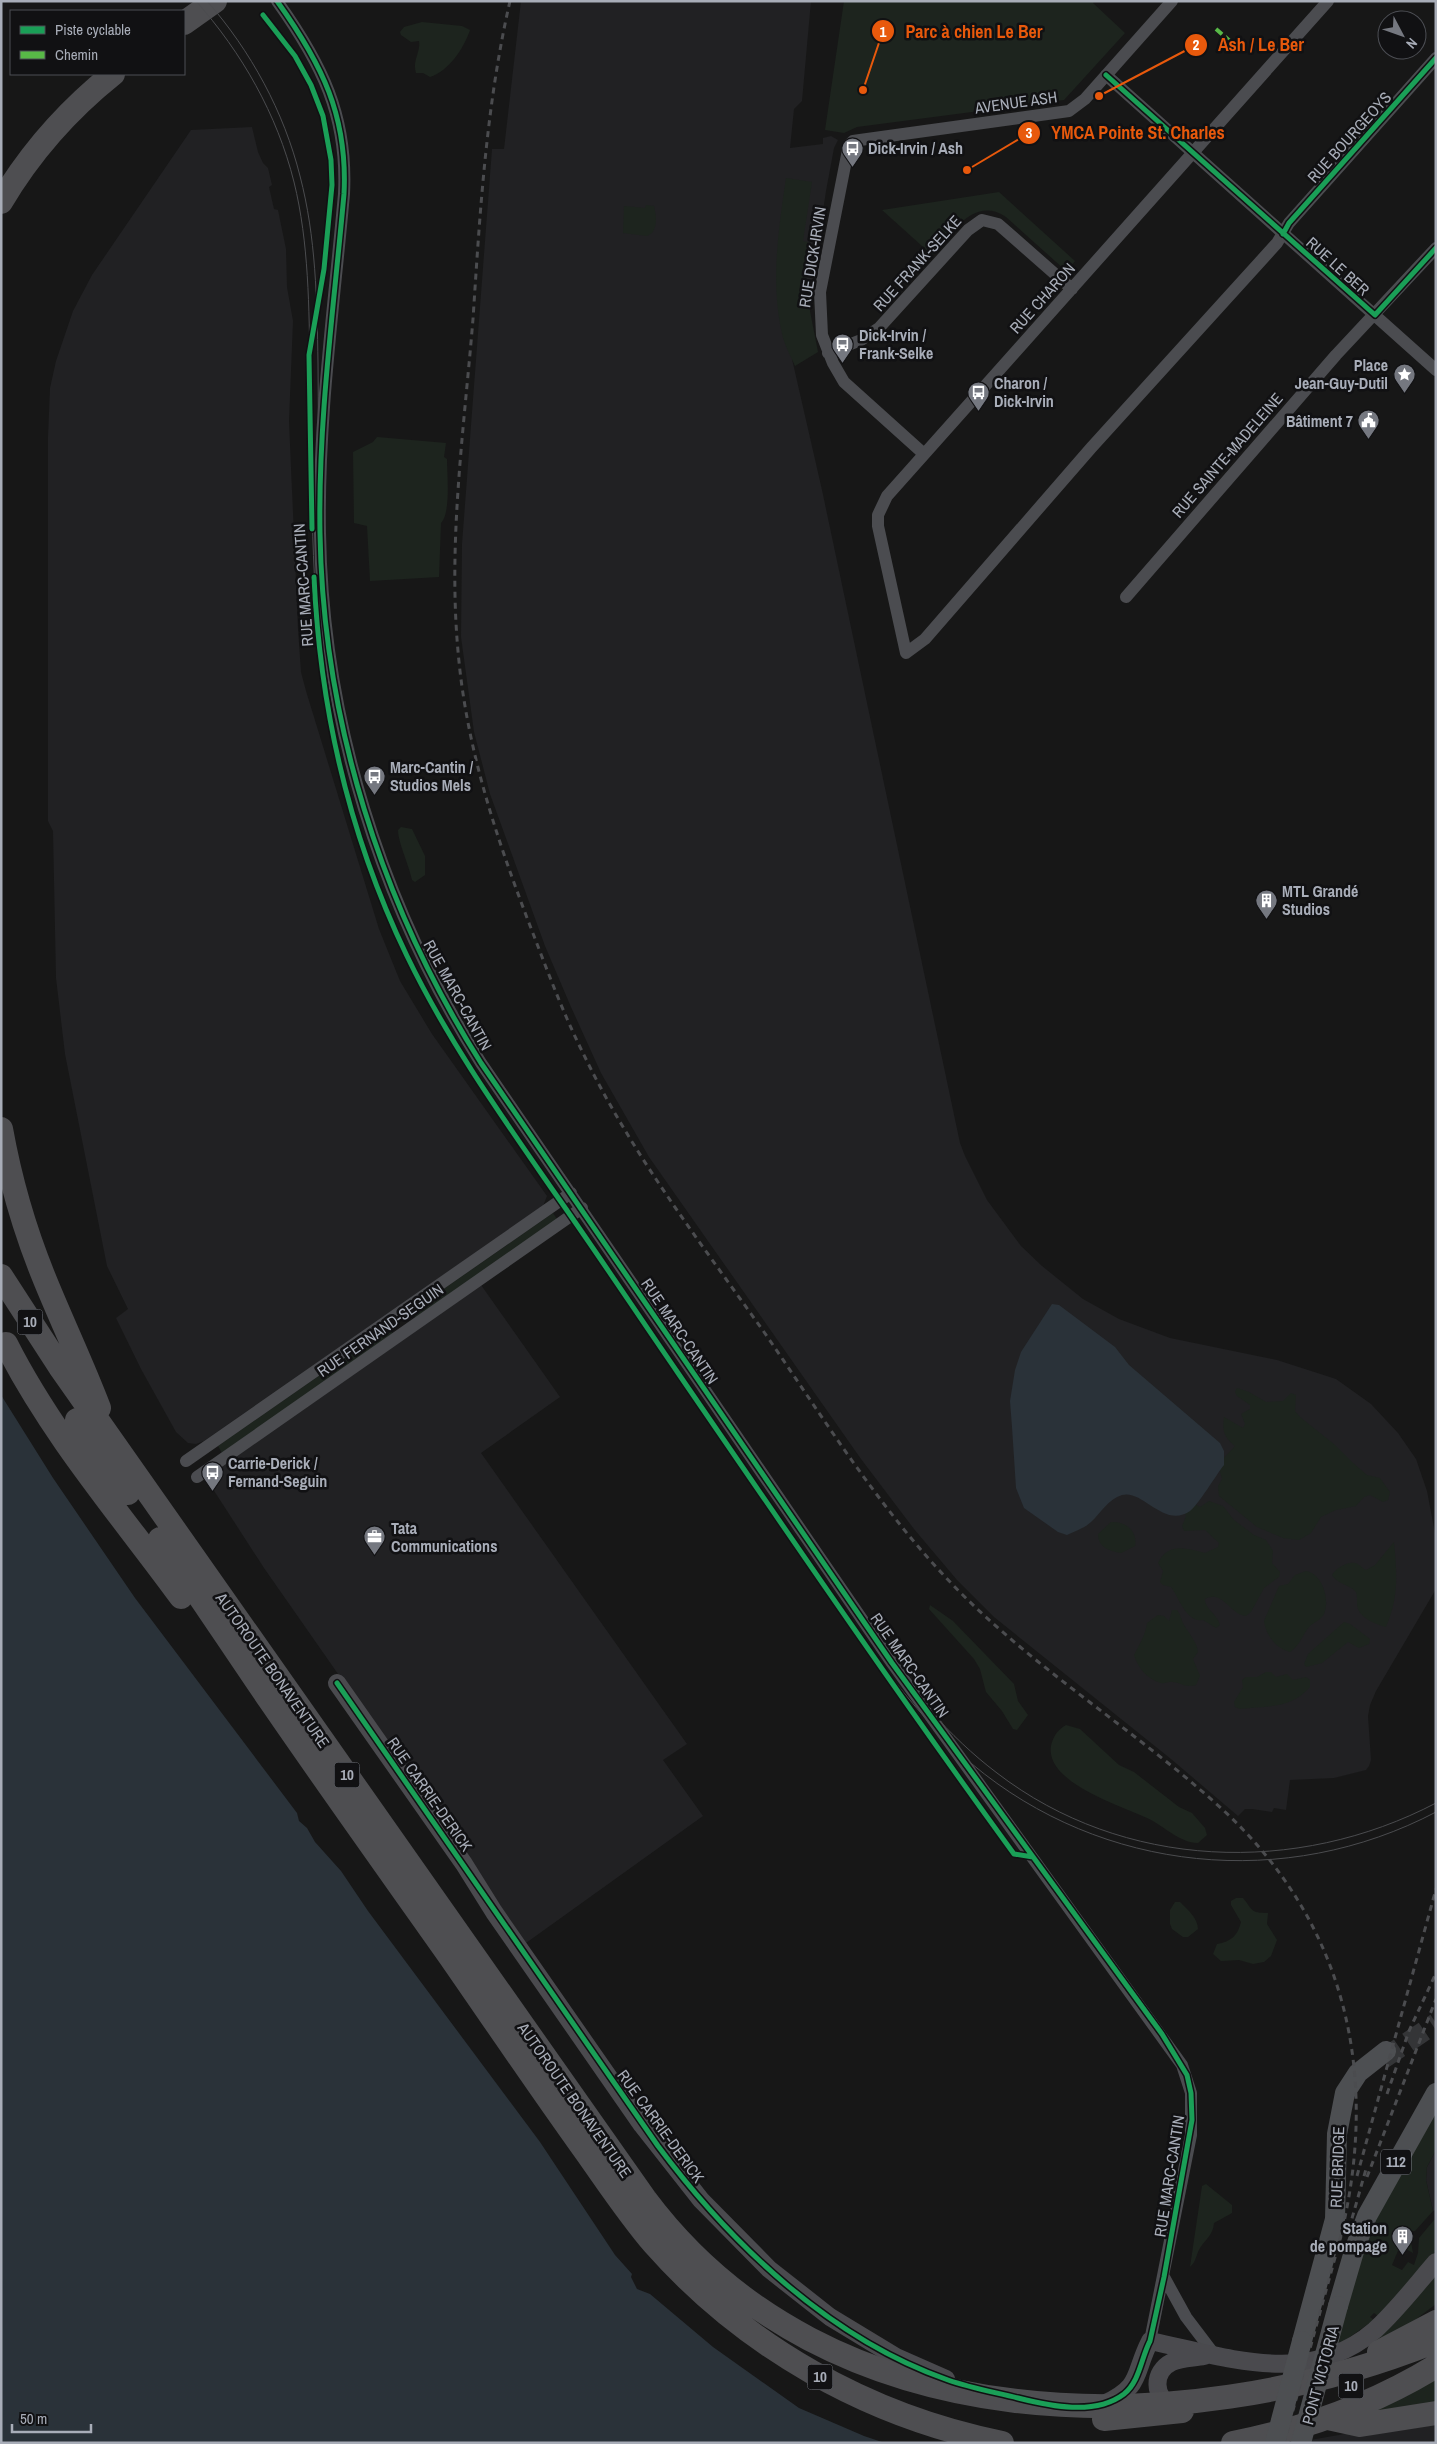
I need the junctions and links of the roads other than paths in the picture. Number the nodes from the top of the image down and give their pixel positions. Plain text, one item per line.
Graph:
1 (215, 1) edge
2 (277, 1) edge
3 (1172, 1) edge
4 (1328, 1) edge
5 (185, 22) edge
6 (1436, 58) edge
7 (112, 75) edge
8 (1106, 75) junction
9 (848, 145) joint
10 (1193, 153) junction
11 (1, 202) edge
12 (1283, 234) junction
13 (1436, 248) edge
14 (1072, 289) junction
15 (1375, 315) junction
16 (828, 353) junction
17 (1436, 370) edge
18 (924, 454) junction
19 (1126, 597) dead end
20 (906, 653) joint
21 (1, 1129) edge
22 (571, 1193) junction
23 (582, 1208) junction
24 (1, 1276) edge
25 (1, 1304) edge
26 (6, 1344) dead end
27 (111, 1440) junction
28 (186, 1461) dead end
29 (197, 1477) dead end
30 (337, 1683) dead end
31 (272, 1704) junction
32 (1384, 2055) tunnel mouth
33 (1436, 2093) edge
34 (645, 2199) junction
35 (1436, 2262) edge
36 (1164, 2277) junction
37 (1338, 2306) joint
38 (1436, 2310) edge
39 (1436, 2322) edge
40 (1436, 2340) edge
41 (1150, 2341) junction
42 (1302, 2341) joint
43 (1379, 2352) junction
44 (1214, 2354) junction
45 (1436, 2366) edge
46 (1102, 2405) joint
47 (1436, 2413) edge
48 (1328, 2418) junction
49 (1190, 2419) junction
50 (1088, 2432) dead end
51 (1008, 2433) edge
52 (1229, 2433) edge
53 (1275, 2443) edge
54 (1301, 2443) edge

1 - 5 highway
2 - 22 street, RUE MARC-CANTIN
3 - 8 street, AVENUE ASH
4 - 10 street, RUE CHARON
6 - 12 street, RUE BOURGEOYS
7 - 11 highway
8 - 9 street, AVENUE ASH
8 - 10 street, RUE LE BER
9 - 16 street, RUE DICK-IRVIN
10 - 12 street, RUE LE BER
10 - 14 street, RUE CHARON
12 - 15 street, RUE LE BER
12 - 20 street, RUE BOURGEOYS
13 - 15 street, RUE SAINTE-MADELEINE
14 - 16 street, RUE FRANK-SELKE
14 - 18 street, RUE CHARON
15 - 17 street, RUE LE BER
15 - 19 street, RUE SAINTE-MADELEINE
16 - 18 street, RUE DICK-IRVIN
18 - 20 street, RUE CHARON
21 - 27 highway
22 - 23 street, RUE MARC-CANTIN
22 - 28 street, RUE FERNAND-SEGUIN
23 - 29 street, RUE FERNAND-SEGUIN
23 - 36 street, RUE MARC-CANTIN
24 - 27 highway, AUTOROUTE BONAVENTURE / 10
25 - 31 highway, AUTOROUTE BONAVENTURE / 10
26 - 31 highway
27 - 34 highway, AUTOROUTE BONAVENTURE / 10
30 - 46 street, RUE CARRIE-DERICK
31 - 51 highway, AUTOROUTE BONAVENTURE / 10
32 - 42 main road, RUE BRIDGE
33 - 37 main road, RUE BRIDGE / 112
34 - 49 highway
34 - 51 highway, AUTOROUTE BONAVENTURE / 10
35 - 44 street
36 - 41 street, RUE MARC-CANTIN
36 - 44 street
37 - 54 main road, PONT VICTORIA / 112, bridge
38 - 43 street
39 - 43 highway
40 - 52 highway, 10
41 - 44 street
41 - 46 street, RUE MARC-CANTIN
42 - 53 main road, PONT VICTORIA, bridge
43 - 49 street
44 - 49 street
45 - 48 highway, 10
47 - 48 highway
48 - 52 highway, 10
49 - 50 highway

